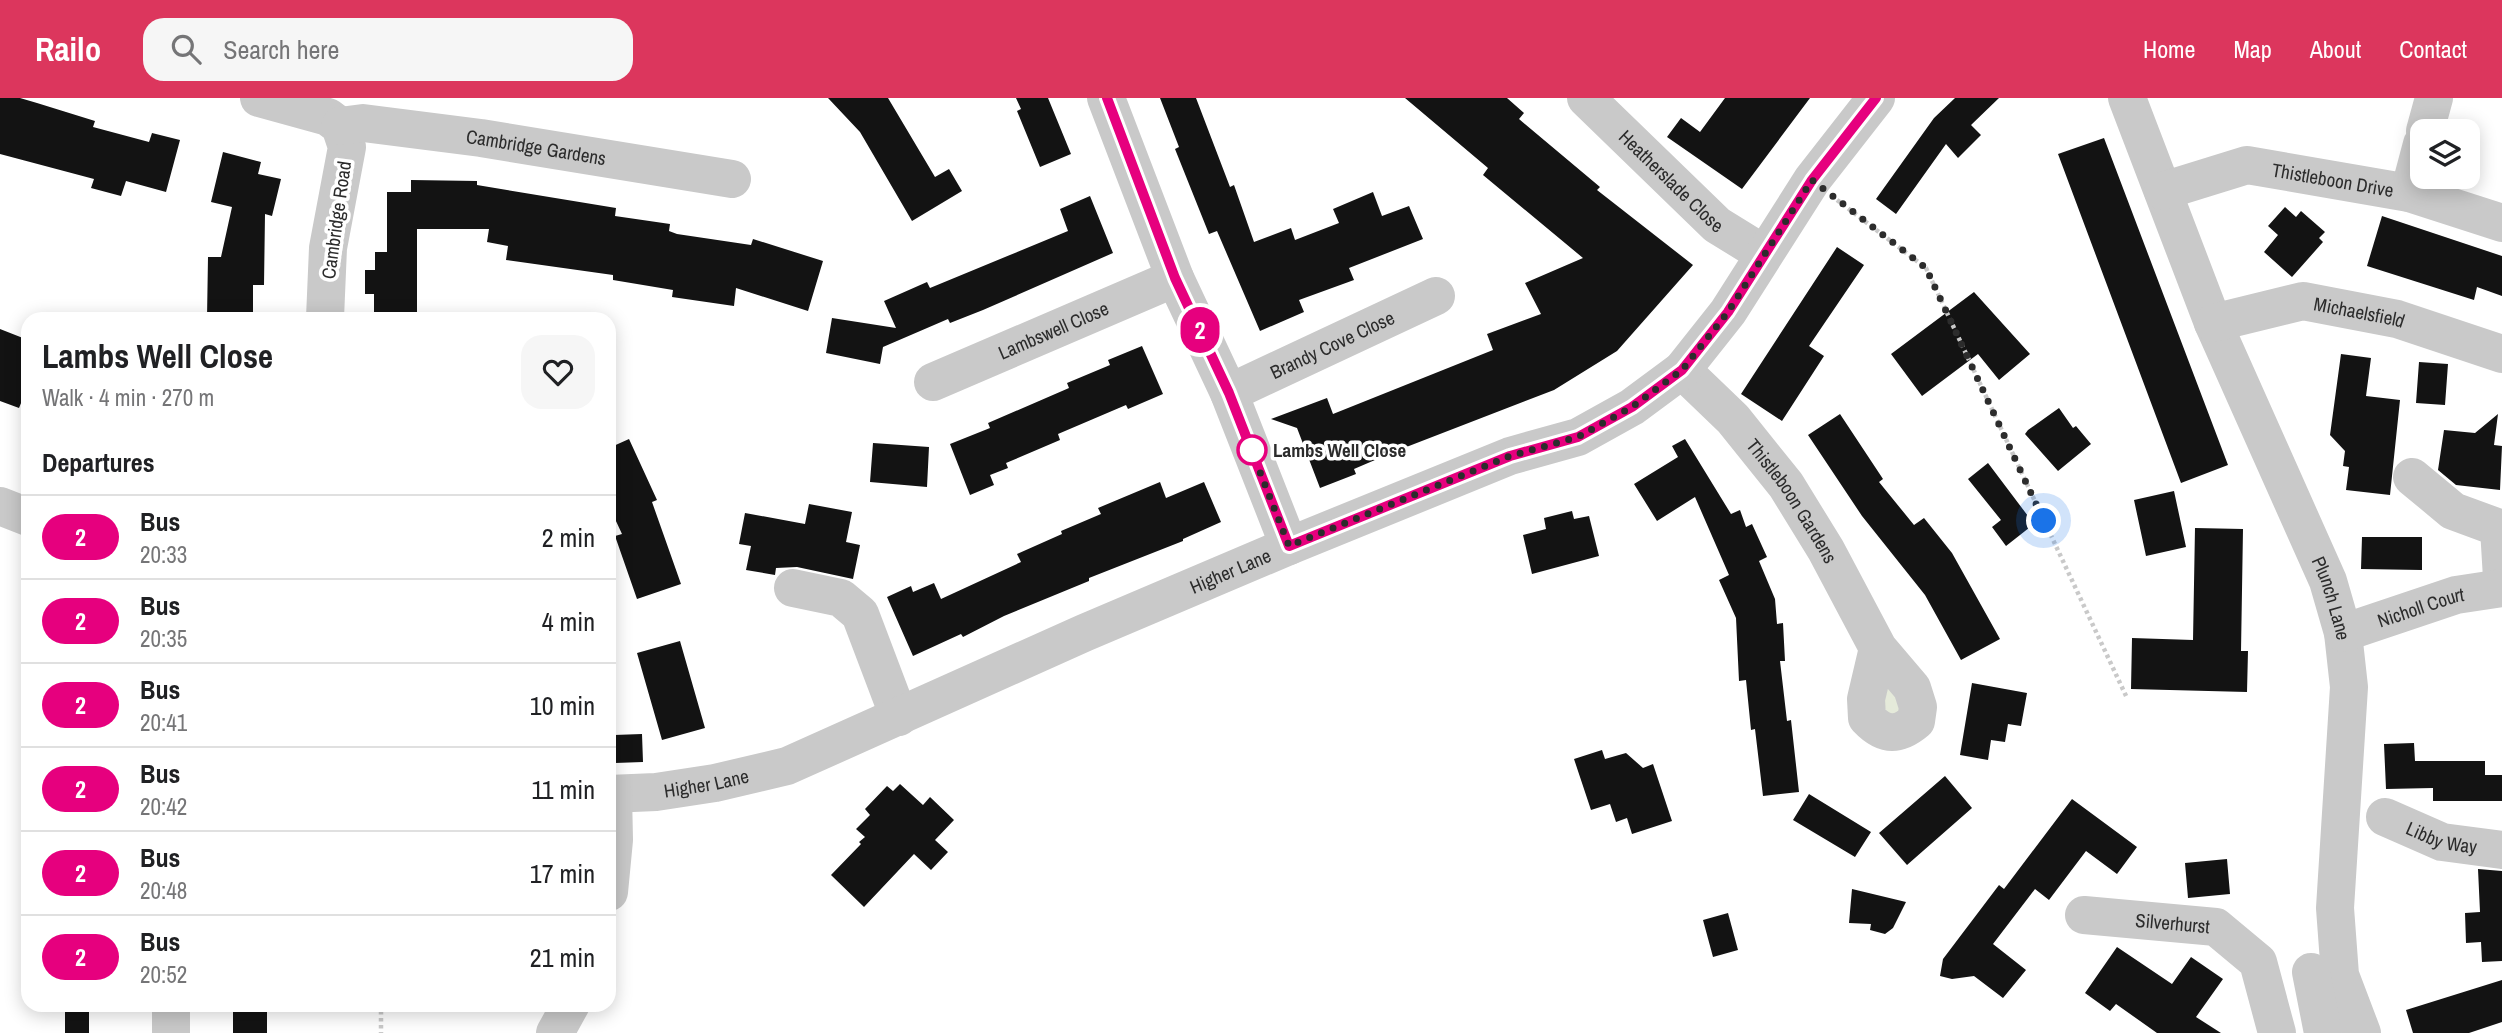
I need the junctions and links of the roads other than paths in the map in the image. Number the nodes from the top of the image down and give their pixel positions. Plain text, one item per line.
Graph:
1 (259, 98) edge
2 (1107, 98) edge
3 (1586, 98) edge
4 (1876, 98) edge
5 (2127, 98) edge
6 (2434, 98) edge
7 (2428, 119) edge
8 (341, 126) junction
9 (732, 179) dead end
10 (2410, 189) edge
11 (2164, 191) junction
12 (2409, 193) junction
13 (2502, 223) edge
14 (1764, 254) junction
15 (1175, 278) junction
16 (1436, 296) dead end
17 (325, 312) edge
18 (2213, 323) junction
19 (2502, 354) edge
20 (1682, 370) junction
21 (933, 382) dead end
22 (1229, 393) junction
23 (2412, 477) dead end
24 (0, 506) edge
25 (21, 514) edge
26 (1289, 546) junction
27 (2502, 578) edge
28 (793, 588) dead end
29 (2502, 588) edge
30 (2343, 633) junction
31 (1878, 648) dead end
32 (899, 717) junction
33 (616, 794) edge
34 (2385, 817) dead end
35 (2502, 850) edge
36 (2084, 915) dead end
37 (2311, 972) dead end
38 (171, 1012) edge
39 (171, 1033) edge
40 (2277, 1033) edge
41 (2323, 1033) edge
42 (2362, 1033) edge

1 - 8 street
2 - 15 street
3 - 14 street, Heatherslade Close
4 - 14 street, Higher Lane
5 - 11 street, Plunch Lane
6 - 7 street
8 - 9 street, Cambridge Gardens
8 - 17 street, Cambridge Road
10 - 12 street
11 - 12 street, Thistleboon Drive
11 - 18 street, Plunch Lane
12 - 13 street, Thistleboon Drive
14 - 20 street, Higher Lane
15 - 21 street, Lambswell Close
15 - 22 street
16 - 22 street, Brandy Cove Close
18 - 19 street, Michaelsfield
18 - 30 street, Plunch Lane
20 - 26 street, Higher Lane
20 - 31 street, Thistleboon Gardens
22 - 26 street
23 - 27 street
24 - 25 street
26 - 32 street, Higher Lane
28 - 32 street
29 - 30 street, Nicholl Court
30 - 42 street, Plunch Lane
32 - 33 street, Higher Lane
34 - 35 street, Libby Way
36 - 40 street, Silverhurst
37 - 41 street
38 - 39 street

